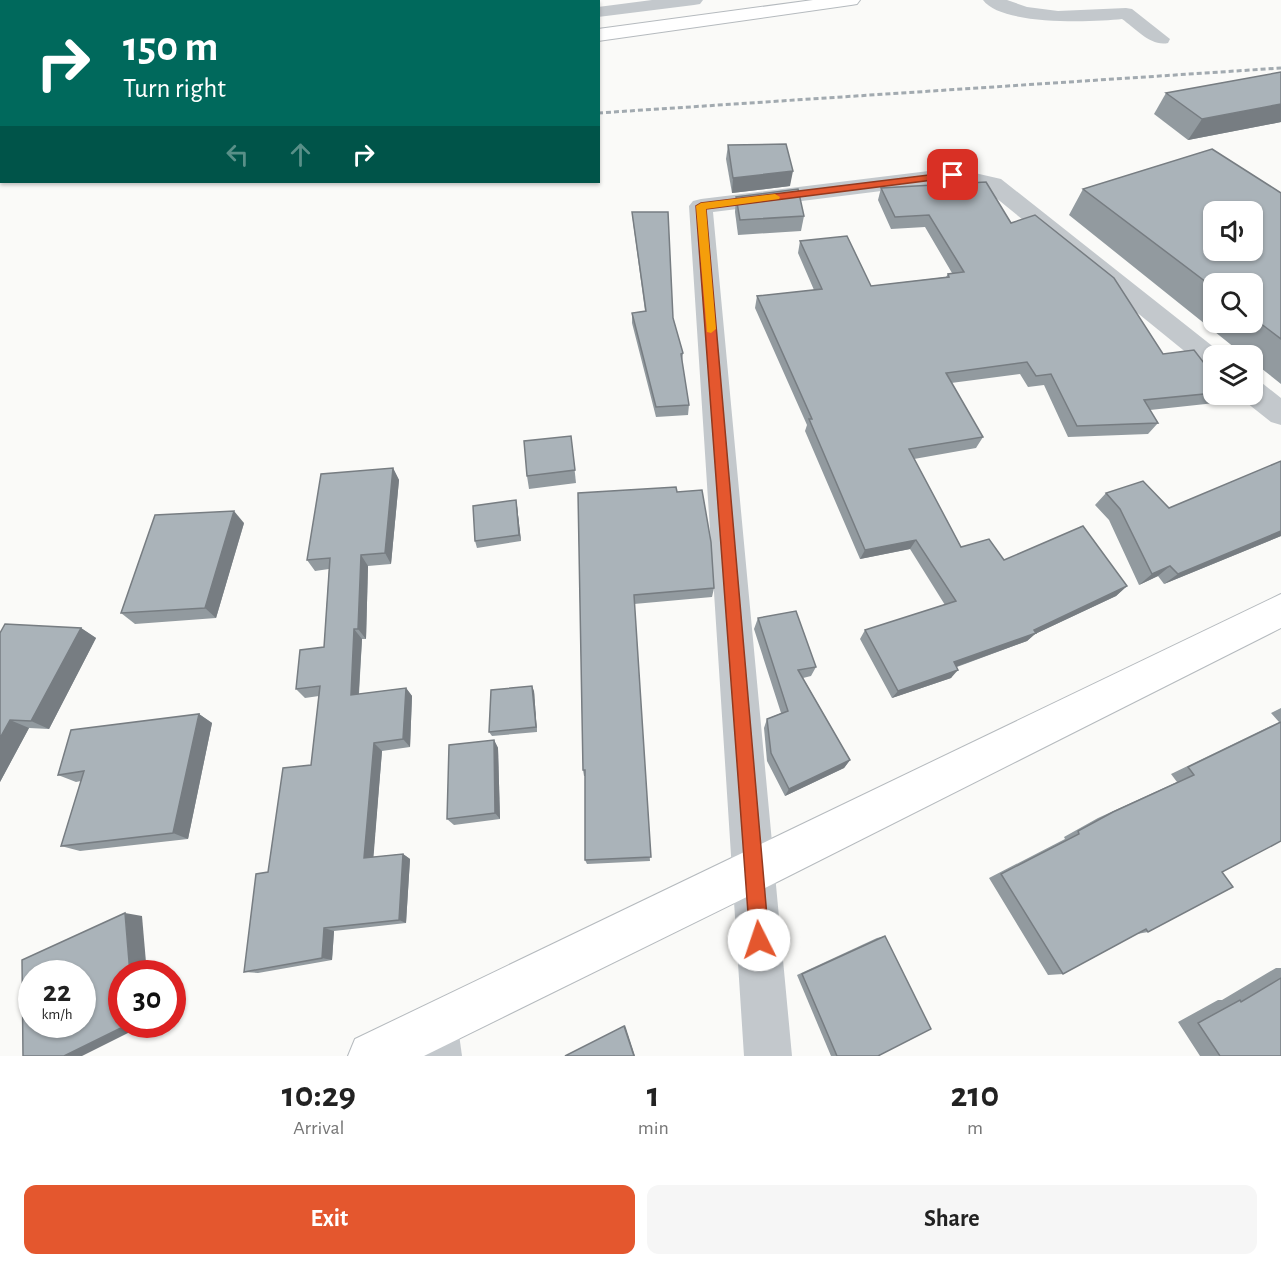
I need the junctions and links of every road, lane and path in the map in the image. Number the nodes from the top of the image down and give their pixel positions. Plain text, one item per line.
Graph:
1 (694, 0) edge
2 (851, 0) edge
3 (993, 0) edge
4 (830, 1) edge
5 (600, 12) edge
6 (600, 35) edge
7 (1161, 39) dead end
8 (1203, 351) edge
9 (1263, 400) edge
10 (1281, 414) edge
11 (1281, 610) edge
12 (754, 871) junction
13 (436, 1041) edge
14 (372, 1056) edge
15 (768, 1056) edge

1 - 5 street
2 - 4 main road
3 - 7 street
4 - 6 main road
8 - 12 street
9 - 10 street
11 - 12 main road
12 - 13 main road
12 - 15 street
13 - 14 main road

